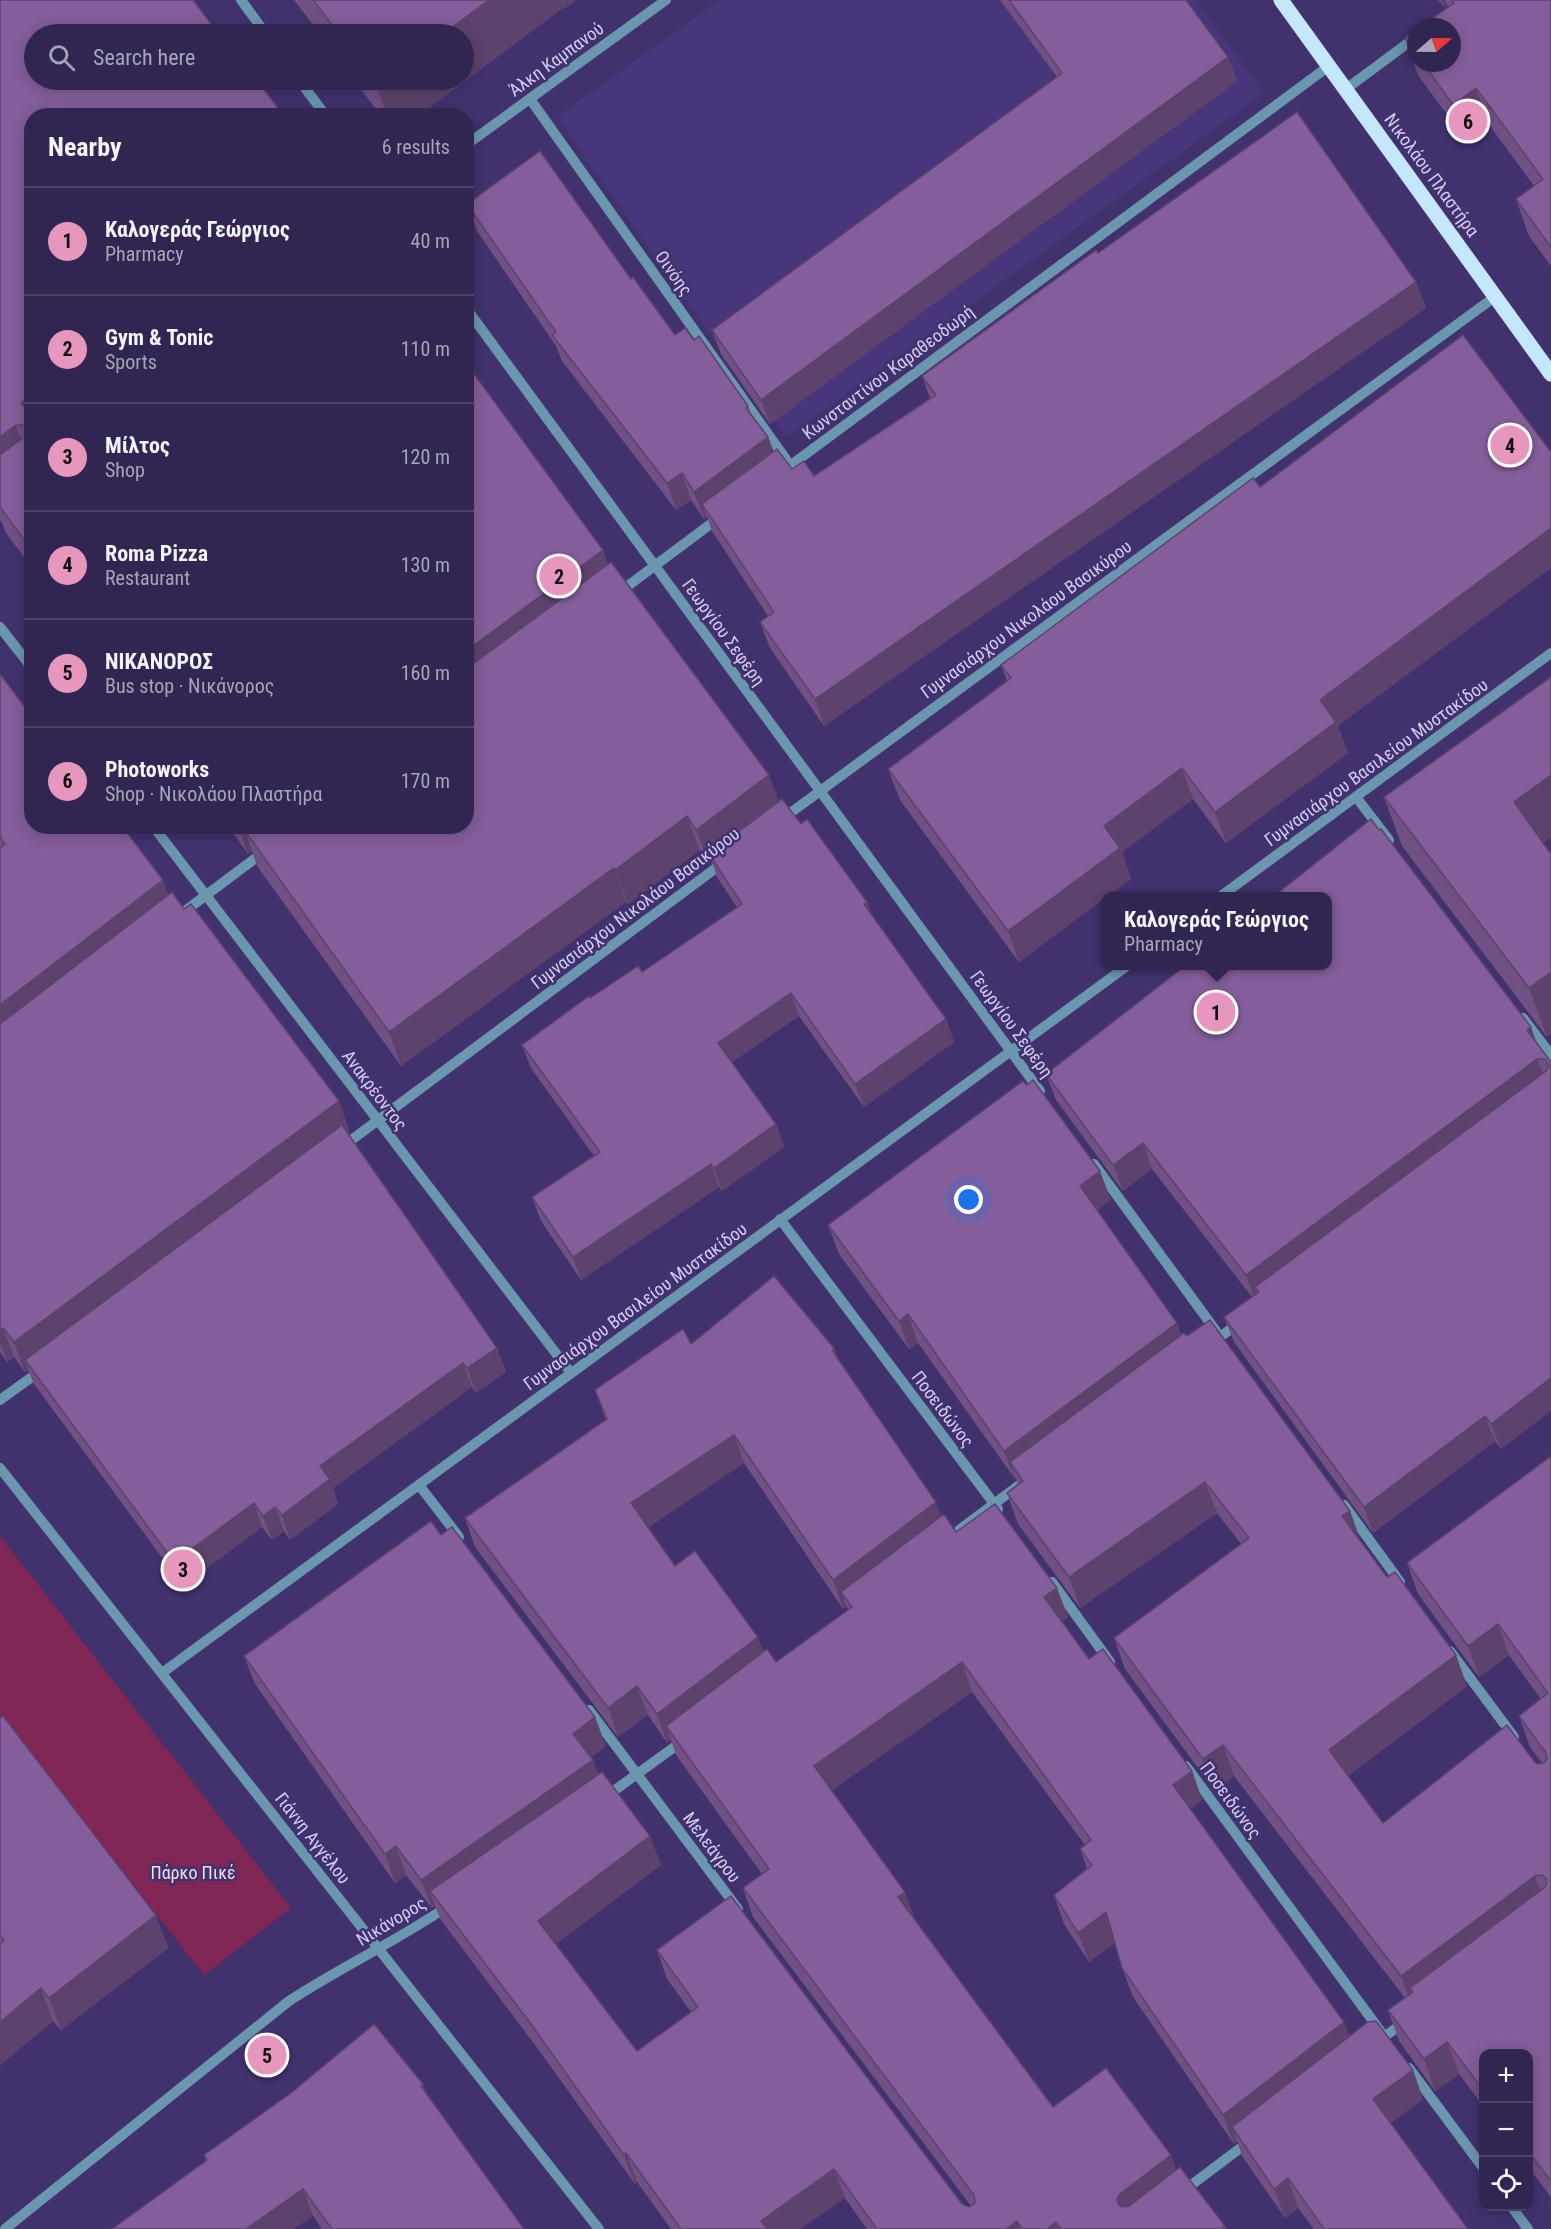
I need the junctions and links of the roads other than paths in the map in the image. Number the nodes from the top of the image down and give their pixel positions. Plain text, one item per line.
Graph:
1 (241, 0) edge
2 (666, 0) edge
3 (1281, 0) edge
4 (259, 24) edge
5 (1407, 44) edge
6 (1329, 66) junction
7 (1346, 89) junction
8 (306, 90) edge
9 (530, 99) junction
10 (320, 108) edge
11 (474, 139) edge
12 (1496, 296) junction
13 (474, 319) edge
14 (1551, 374) edge
15 (790, 465) junction
16 (771, 480) edge
17 (733, 508) edge
18 (656, 565) junction
19 (608, 600) edge
20 (0, 627) edge
21 (1551, 653) edge
22 (24, 658) edge
23 (820, 790) junction
24 (1356, 797) junction
25 (773, 826) edge
26 (159, 834) edge
27 (1392, 845) edge
28 (271, 847) edge
29 (735, 854) edge
30 (1228, 892) edge
31 (205, 895) junction
32 (168, 924) edge
33 (1122, 970) edge
34 (1515, 1007) edge
35 (1011, 1051) junction
36 (1551, 1055) edge
37 (1046, 1098) edge
38 (378, 1121) junction
39 (330, 1156) edge
40 (1088, 1156) edge
41 (780, 1220) junction
42 (1249, 1316) edge
43 (1224, 1341) junction
44 (1201, 1351) edge
45 (57, 1359) edge
46 (571, 1373) junction
47 (0, 1400) edge
48 (0, 1467) edge
49 (1032, 1476) edge
50 (419, 1485) junction
51 (1336, 1496) edge
52 (994, 1504) junction
53 (1008, 1523) edge
54 (947, 1539) edge
55 (468, 1550) edge
56 (1043, 1570) edge
57 (1407, 1573) dead end
58 (1398, 1580) junction
59 (1405, 1589) edge
60 (1447, 1646) edge
61 (162, 1673) junction
62 (1119, 1675) edge
63 (581, 1700) edge
64 (694, 1732) edge
65 (1523, 1750) edge
66 (1182, 1761) edge
67 (637, 1775) junction
68 (599, 1801) edge
69 (454, 1901) edge
70 (744, 1917) edge
71 (379, 1948) junction
72 (1413, 2016) edge
73 (1385, 2037) junction
74 (1392, 2046) edge
75 (1366, 2051) edge
76 (1399, 2056) edge
77 (1264, 2129) edge
78 (1479, 2162) edge
79 (1172, 2200) edge
80 (1515, 2211) edge
81 (5, 2229) edge
82 (599, 2229) edge
83 (1528, 2229) edge

1 - 4 street
2 - 9 street, Άλκη Καμπανού
3 - 6 main road, Νικολάου Πλαστήρα
5 - 7 street
6 - 7 main road, Νικολάου Πλαστήρα
6 - 15 street, Κωνσταντίνου Καραθεοδωρή
7 - 12 main road, Νικολάου Πλαστήρα
8 - 10 street
9 - 11 street, Άλκη Καμπανού
9 - 15 street, Οινόης
12 - 14 main road, Νικολάου Πλαστήρα
12 - 23 street, Γυμνασιάρχου Νικολάου Βασικύρου
13 - 18 street, Γεωργίου Σεφέρη
15 - 16 street, Κωνσταντίνου Καραθεοδωρή
17 - 18 street
18 - 19 street
18 - 23 street, Γεωργίου Σεφέρη
20 - 22 street
21 - 24 street, Γυμνασιάρχου Βασιλείου Μυστακίδου
23 - 25 street, Γυμνασιάρχου Νικολάου Βασικύρου
23 - 35 street, Γεωργίου Σεφέρη
24 - 27 street
24 - 30 street, Γυμνασιάρχου Βασιλείου Μυστακίδου
26 - 31 street, Ανακρέοντος
28 - 31 street
29 - 38 street, Γυμνασιάρχου Νικολάου Βασικύρου
31 - 32 street
31 - 38 street, Ανακρέοντος
33 - 35 street, Γυμνασιάρχου Βασιλείου Μυστακίδου
34 - 36 street
35 - 37 street, Γεωργίου Σεφέρη
35 - 41 street, Γυμνασιάρχου Βασιλείου Μυστακίδου
38 - 39 street, Γυμνασιάρχου Νικολάου Βασικύρου
38 - 46 street, Ανακρέοντος
40 - 43 street
41 - 46 street, Γυμνασιάρχου Βασιλείου Μυστακίδου
41 - 52 street, Ποσειδώνος
42 - 43 street
43 - 44 street
45 - 47 street
46 - 50 street, Γυμνασιάρχου Βασιλείου Μυστακίδου
48 - 61 street, Γιάννη Αγγέλου
49 - 52 street
50 - 55 street
50 - 61 street, Γυμνασιάρχου Βασιλείου Μυστακίδου
51 - 58 street
52 - 53 street, Ποσειδώνος
52 - 54 street
56 - 62 street
57 - 58 street
58 - 59 street
60 - 65 street
61 - 71 street, Γιάννη Αγγέλου
63 - 67 street, Μελεάγρου
64 - 67 street
66 - 73 street, Ποσειδώνος
67 - 68 street
67 - 70 street, Μελεάγρου
69 - 71 street, Νικάνορος
71 - 81 street, Νικάνορος
71 - 82 street, Γιάννη Αγγέλου
72 - 73 street
73 - 74 street, Ποσειδώνος
73 - 75 street
76 - 78 street
77 - 79 street
80 - 83 street

